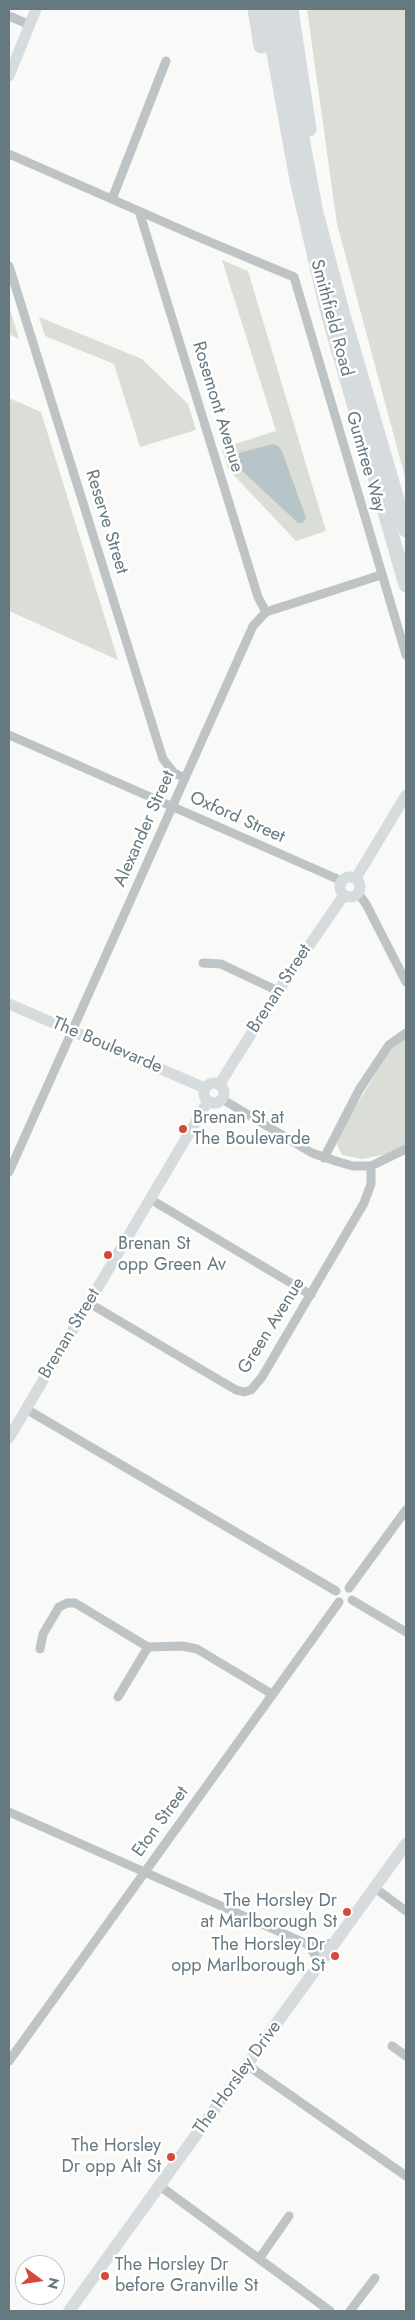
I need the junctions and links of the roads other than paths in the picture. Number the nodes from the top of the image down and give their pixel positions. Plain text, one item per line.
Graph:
1 (36, 9) edge
2 (256, 9) edge
3 (266, 9) edge
4 (278, 9) edge
5 (291, 9) edge
6 (9, 16) edge
7 (30, 25) junction
8 (278, 47) junction
9 (166, 61) dead end
10 (9, 76) edge
11 (9, 154) edge
12 (297, 180) junction
13 (112, 199) junction
14 (139, 211) junction
15 (9, 266) edge
16 (343, 315) junction
17 (406, 530) edge
18 (381, 575) junction
19 (406, 585) edge
20 (266, 612) junction
21 (406, 654) edge
22 (9, 735) edge
23 (185, 778) junction
24 (406, 795) edge
25 (172, 807) junction
26 (356, 878) junction
27 (342, 881) junction
28 (358, 893) junction
29 (344, 895) junction
30 (203, 963) dead end
31 (406, 982) edge
32 (278, 991) junction
33 (9, 1004) edge
34 (73, 1031) junction
35 (406, 1033) edge
36 (218, 1085) junction
37 (205, 1088) junction
38 (222, 1099) junction
39 (208, 1101) junction
40 (406, 1149) edge
41 (324, 1158) junction
42 (371, 1166) junction
43 (9, 1172) edge
44 (150, 1199) junction
45 (311, 1294) junction
46 (89, 1303) junction
47 (26, 1410) junction
48 (9, 1438) edge
49 (406, 1510) edge
50 (349, 1588) junction
51 (336, 1591) junction
52 (352, 1600) junction
53 (339, 1602) junction
54 (406, 1632) edge
55 (148, 1647) junction
56 (40, 1649) dead end
57 (272, 1694) junction
58 (118, 1697) dead end
59 (9, 1812) edge
60 (406, 1844) edge
61 (145, 1872) junction
62 (375, 1888) junction
63 (406, 1911) edge
64 (337, 1941) junction
65 (307, 1944) junction
66 (317, 1969) junction
67 (392, 2046) dead end
68 (406, 2056) edge
69 (9, 2061) edge
70 (248, 2065) junction
71 (406, 2176) edge
72 (160, 2186) junction
73 (289, 2216) dead end
74 (259, 2259) junction
75 (375, 2278) dead end
76 (69, 2311) edge
77 (330, 2311) edge
78 (350, 2311) edge

1 - 7 street
2 - 12 highway
3 - 8 highway
4 - 8 highway
5 - 16 highway
6 - 7 street
7 - 10 street
8 - 12 highway, Smithfield Road
8 - 16 highway, Smithfield Road
9 - 13 street
11 - 13 street
12 - 19 highway, Smithfield Road
13 - 14 street
14 - 18 street, Gumtree Way
14 - 20 street, Rosemont Avenue
15 - 23 street, Reserve Street
16 - 17 highway, Smithfield Road
18 - 20 street
18 - 21 street, Gumtree Way
20 - 23 street, Alexander Street
22 - 25 street, Oxford Street
23 - 25 street, Alexander Street
24 - 26 street
25 - 27 street, Oxford Street
25 - 34 street, Alexander Street
26 - 27 street
26 - 28 street
27 - 29 street
28 - 29 street
28 - 31 street
29 - 32 street, Brenan Street
30 - 32 street
32 - 36 street, Brenan Street
33 - 34 street, The Boulevarde
34 - 37 street, The Boulevarde
34 - 43 street, Alexander Street
35 - 41 street
36 - 37 street
36 - 38 street
37 - 39 street
38 - 39 street
38 - 41 street
39 - 44 street, Brenan Street
40 - 42 street
41 - 42 street
42 - 45 street, Green Avenue
44 - 45 street
44 - 46 street, Brenan Street
45 - 46 street, Green Avenue
46 - 47 street, Brenan Street
47 - 48 street, Brenan Street
47 - 51 street
49 - 50 street
50 - 51 street
50 - 52 street
51 - 53 street
52 - 53 street
52 - 54 street
53 - 57 street, Eton Street
55 - 56 street
55 - 57 street
55 - 58 street
57 - 61 street, Eton Street
59 - 61 street
60 - 62 main road, The Horsley Drive
61 - 65 street
61 - 69 street, Eton Street
62 - 63 street
62 - 64 main road, The Horsley Drive
64 - 65 street
64 - 66 main road, The Horsley Drive
65 - 66 street
66 - 70 main road, The Horsley Drive
67 - 68 street
70 - 71 street
70 - 72 main road, The Horsley Drive
72 - 74 street
72 - 76 main road, The Horsley Drive
73 - 74 street
74 - 77 street
75 - 78 street

